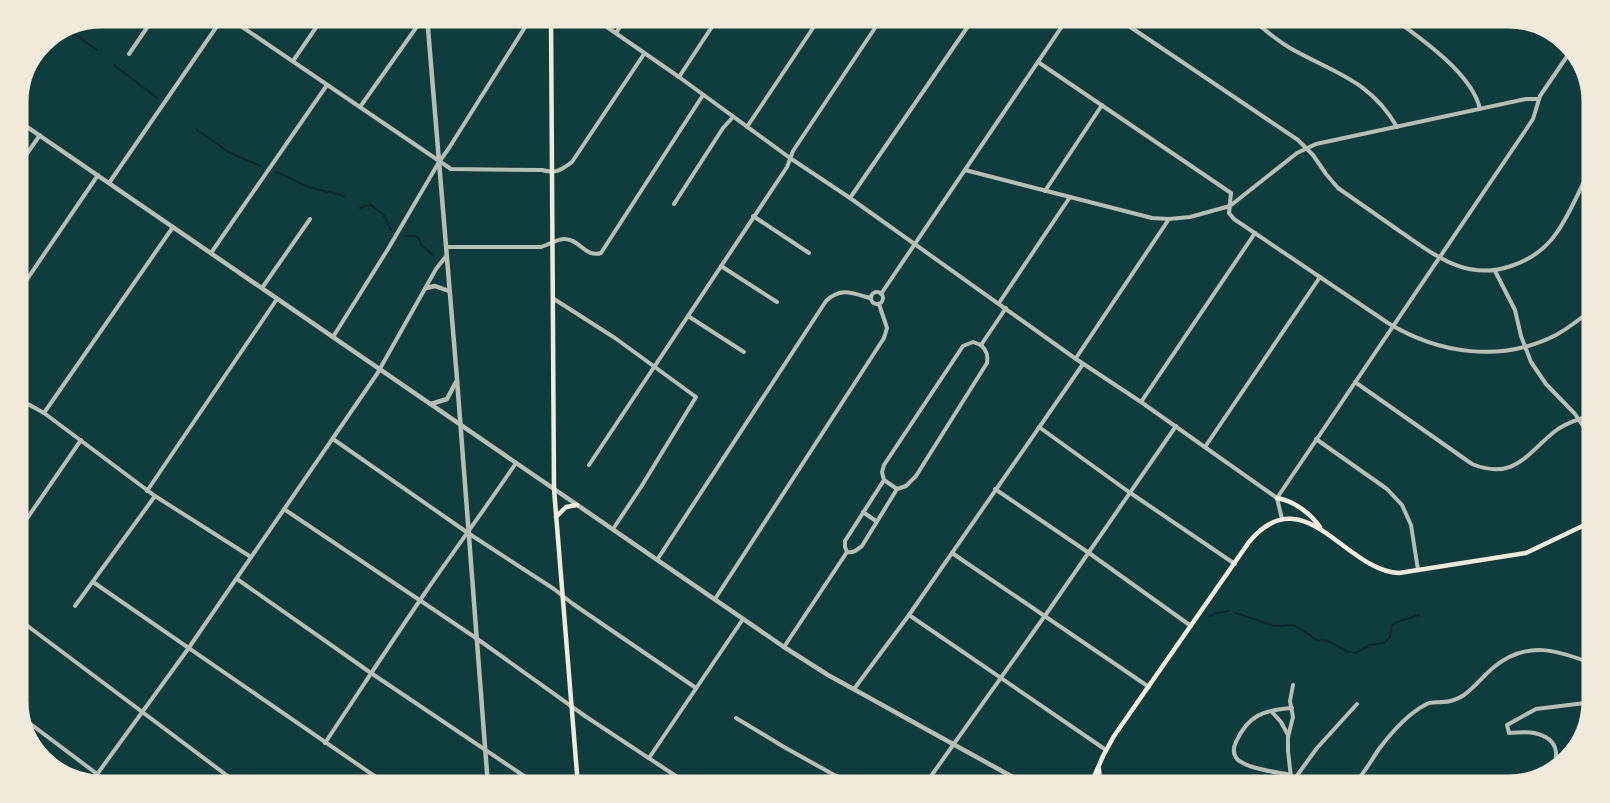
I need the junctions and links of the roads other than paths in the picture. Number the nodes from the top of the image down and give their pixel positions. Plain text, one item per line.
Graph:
1 (147, 27) edge
2 (217, 27) edge
3 (242, 27) edge
4 (316, 27) edge
5 (417, 27) edge
6 (428, 27) edge
7 (525, 27) edge
8 (551, 27) edge
9 (607, 27) edge
10 (620, 27) edge
11 (712, 27) edge
12 (814, 27) edge
13 (876, 27) edge
14 (967, 27) edge
15 (1062, 27) edge
16 (1130, 27) edge
17 (1260, 27) edge
18 (1404, 27) edge
19 (616, 33) junction
20 (129, 54) dead end
21 (644, 54) junction
22 (1567, 56) edge
23 (293, 61) junction
24 (1038, 62) junction
25 (679, 77) junction
26 (327, 85) junction
27 (703, 95) junction
28 (1539, 99) junction
29 (1102, 105) junction
30 (360, 108) junction
31 (1480, 109) junction
32 (733, 117) junction
33 (27, 127) edge
34 (747, 127) junction
35 (1397, 127) junction
36 (40, 135) junction
37 (1306, 148) junction
38 (27, 154) edge
39 (790, 158) junction
40 (439, 162) junction
41 (965, 170) junction
42 (552, 173) junction
43 (98, 176) junction
44 (1583, 181) edge
45 (109, 183) junction
46 (1046, 191) junction
47 (1070, 197) junction
48 (850, 198) junction
49 (674, 204) dead end
50 (1230, 206) junction
51 (753, 216) junction
52 (310, 219) dead end
53 (1169, 219) junction
54 (173, 227) junction
55 (1255, 233) junction
56 (553, 243) junction
57 (915, 244) junction
58 (446, 248) junction
59 (211, 253) junction
60 (809, 253) dead end
61 (447, 255) junction
62 (1440, 257) junction
63 (721, 266) junction
64 (1495, 271) junction
65 (1320, 277) junction
66 (27, 279) edge
67 (262, 288) junction
68 (426, 288) junction
69 (449, 291) junction
70 (881, 294) junction
71 (870, 298) junction
72 (277, 299) junction
73 (554, 299) junction
74 (777, 302) dead end
75 (999, 303) junction
76 (879, 304) junction
77 (1006, 308) junction
78 (688, 316) junction
79 (1583, 317) edge
80 (1393, 326) junction
81 (333, 337) junction
82 (981, 345) junction
83 (1525, 346) junction
84 (744, 352) dead end
85 (1076, 358) junction
86 (1083, 364) junction
87 (654, 366) junction
88 (380, 369) junction
89 (457, 379) junction
90 (1355, 382) junction
91 (1141, 402) junction
92 (431, 404) junction
93 (27, 405) edge
94 (44, 413) junction
95 (1583, 418) edge
96 (1579, 419) junction
97 (460, 424) junction
98 (1176, 426) junction
99 (1583, 426) edge
100 (1039, 427) junction
101 (333, 439) junction
102 (1316, 439) junction
103 (81, 440) junction
104 (1204, 447) junction
105 (516, 463) junction
106 (589, 465) dead end
107 (884, 480) junction
108 (554, 489) junction
109 (897, 489) junction
110 (995, 489) junction
111 (147, 491) junction
112 (1130, 492) junction
113 (155, 496) junction
114 (1277, 498) junction
115 (577, 505) junction
116 (284, 509) junction
117 (863, 512) junction
118 (556, 517) junction
119 (27, 518) edge
120 (1282, 519) junction
121 (876, 521) junction
122 (1583, 526) edge
123 (613, 529) junction
124 (1322, 530) junction
125 (468, 533) junction
126 (847, 552) junction
127 (952, 553) junction
128 (1089, 553) junction
129 (251, 557) junction
130 (657, 560) junction
131 (1235, 564) junction
132 (1418, 571) junction
133 (237, 579) junction
134 (93, 582) junction
135 (563, 595) junction
136 (715, 599) junction
137 (420, 601) junction
138 (75, 606) dead end
139 (909, 615) junction
140 (1044, 616) junction
141 (743, 618) junction
142 (27, 626) edge
143 (1191, 626) junction
144 (476, 638) junction
145 (784, 647) junction
146 (188, 649) junction
147 (1583, 660) edge
148 (371, 673) junction
149 (1000, 678) junction
150 (1293, 685) dead end
151 (1149, 687) junction
152 (696, 688) junction
153 (854, 689) junction
154 (1583, 703) edge
155 (1357, 704) dead end
156 (571, 707) junction
157 (1292, 708) junction
158 (1272, 711) junction
159 (142, 713) junction
160 (736, 718) dead end
161 (31, 724) edge
162 (1288, 737) junction
163 (325, 743) junction
164 (953, 744) junction
165 (485, 749) junction
166 (1106, 750) junction
167 (649, 758) junction
168 (1556, 758) edge
169 (1099, 764) junction
170 (97, 775) joint
171 (1291, 775) joint
172 (227, 776) edge
173 (374, 776) edge
174 (487, 776) edge
175 (524, 776) edge
176 (577, 776) edge
177 (676, 776) edge
178 (836, 776) edge
179 (931, 776) edge
180 (1011, 776) edge
181 (1094, 776) edge
182 (1100, 776) edge
183 (1298, 776) edge
184 (1361, 776) edge

1 - 20 street
2 - 45 street
3 - 23 street
4 - 23 street
5 - 30 street
6 - 40 street
7 - 40 street
8 - 42 main road
9 - 19 street
10 - 19 street
11 - 25 street
12 - 34 street
13 - 39 street
14 - 48 street
15 - 24 street
16 - 37 street
17 - 35 street
18 - 31 street
19 - 21 street
21 - 25 street
21 - 42 street
22 - 28 street
23 - 26 street
24 - 29 street
24 - 41 street
25 - 27 street
26 - 30 street
26 - 59 street
27 - 32 street
27 - 56 street
28 - 31 street
28 - 62 street
29 - 46 street
29 - 50 street
30 - 40 street
31 - 35 street
32 - 34 street
32 - 49 street
33 - 36 street
34 - 39 street
35 - 37 street
36 - 38 street
36 - 43 street
37 - 50 street
37 - 62 street
39 - 48 street
39 - 51 street
40 - 42 street
40 - 58 street
40 - 81 street
41 - 46 street
41 - 57 street
42 - 56 main road
43 - 45 street
43 - 66 street
44 - 64 street
45 - 54 street
46 - 47 street
47 - 53 street
47 - 75 street
48 - 57 street
50 - 53 street
50 - 55 street
51 - 60 street
51 - 63 street
52 - 67 street
53 - 85 street
54 - 59 street
54 - 94 street
55 - 65 street
55 - 91 street
56 - 58 street
56 - 73 main road
57 - 70 street
57 - 75 street
58 - 61 street
59 - 67 street
61 - 68 street
61 - 69 street
62 - 64 street
62 - 80 street
63 - 74 street
63 - 78 street
64 - 83 street
65 - 80 street
65 - 104 street
67 - 72 street
68 - 69 street
68 - 88 street
69 - 89 street
70 - 71 street
70 - 76 street
71 - 76 street
71 - 130 street
72 - 81 street
72 - 111 street
73 - 87 street
73 - 108 main road
75 - 77 street
76 - 136 street
77 - 82 street
77 - 85 street
78 - 84 street
78 - 87 street
79 - 83 street
80 - 83 street
80 - 90 street
81 - 88 street
82 - 107 street
82 - 109 street
83 - 96 street
85 - 86 street
86 - 91 street
86 - 100 street
87 - 106 street
87 - 123 street
88 - 92 street
88 - 101 street
89 - 92 street
89 - 97 street
90 - 96 street
90 - 102 street
91 - 98 street
92 - 97 street
93 - 94 street
94 - 103 street
95 - 96 street
96 - 99 street
97 - 105 street
97 - 125 street
98 - 104 street
98 - 112 street
100 - 110 street
100 - 112 street
101 - 116 street
101 - 125 street
102 - 114 street
102 - 132 street
103 - 111 street
103 - 119 street
104 - 114 street
105 - 108 street
105 - 125 street
107 - 109 street
107 - 117 street
108 - 115 street
108 - 118 main road
109 - 121 street
110 - 127 street
110 - 128 street
111 - 113 street
112 - 128 street
112 - 131 street
113 - 129 street
113 - 134 street
114 - 120 street
114 - 124 main road
115 - 118 main road
115 - 123 street
116 - 129 street
116 - 137 street
117 - 121 street
117 - 126 street
118 - 135 main road
120 - 124 main road
120 - 131 main road
121 - 126 street
122 - 132 main road
123 - 130 street
124 - 132 main road
125 - 135 street
125 - 137 street
125 - 144 street
126 - 145 street
127 - 139 street
127 - 140 street
128 - 140 street
128 - 143 street
129 - 133 street
130 - 136 street
131 - 143 main road
133 - 146 street
133 - 148 street
134 - 138 street
134 - 146 street
135 - 152 street
135 - 156 main road
136 - 141 street
137 - 144 street
137 - 148 street
139 - 149 street
139 - 153 street
140 - 149 street
140 - 151 street
141 - 145 street
141 - 152 street
142 - 159 street
143 - 151 main road
144 - 156 street
144 - 165 street
145 - 153 street
146 - 159 street
146 - 163 street
147 - 184 street
148 - 163 street
148 - 165 street
149 - 164 street
149 - 166 street
150 - 157 street
151 - 166 main road
152 - 167 street
153 - 164 street
154 - 168 street
155 - 183 street
156 - 167 street
156 - 176 main road
157 - 158 street
157 - 162 street
158 - 162 street
158 - 171 street
159 - 170 street
159 - 172 street
160 - 178 street
161 - 170 street
162 - 171 street
163 - 173 street
164 - 179 street
164 - 180 street
165 - 174 street
165 - 175 street
166 - 169 main road
167 - 177 street
169 - 181 main road
169 - 182 main road

